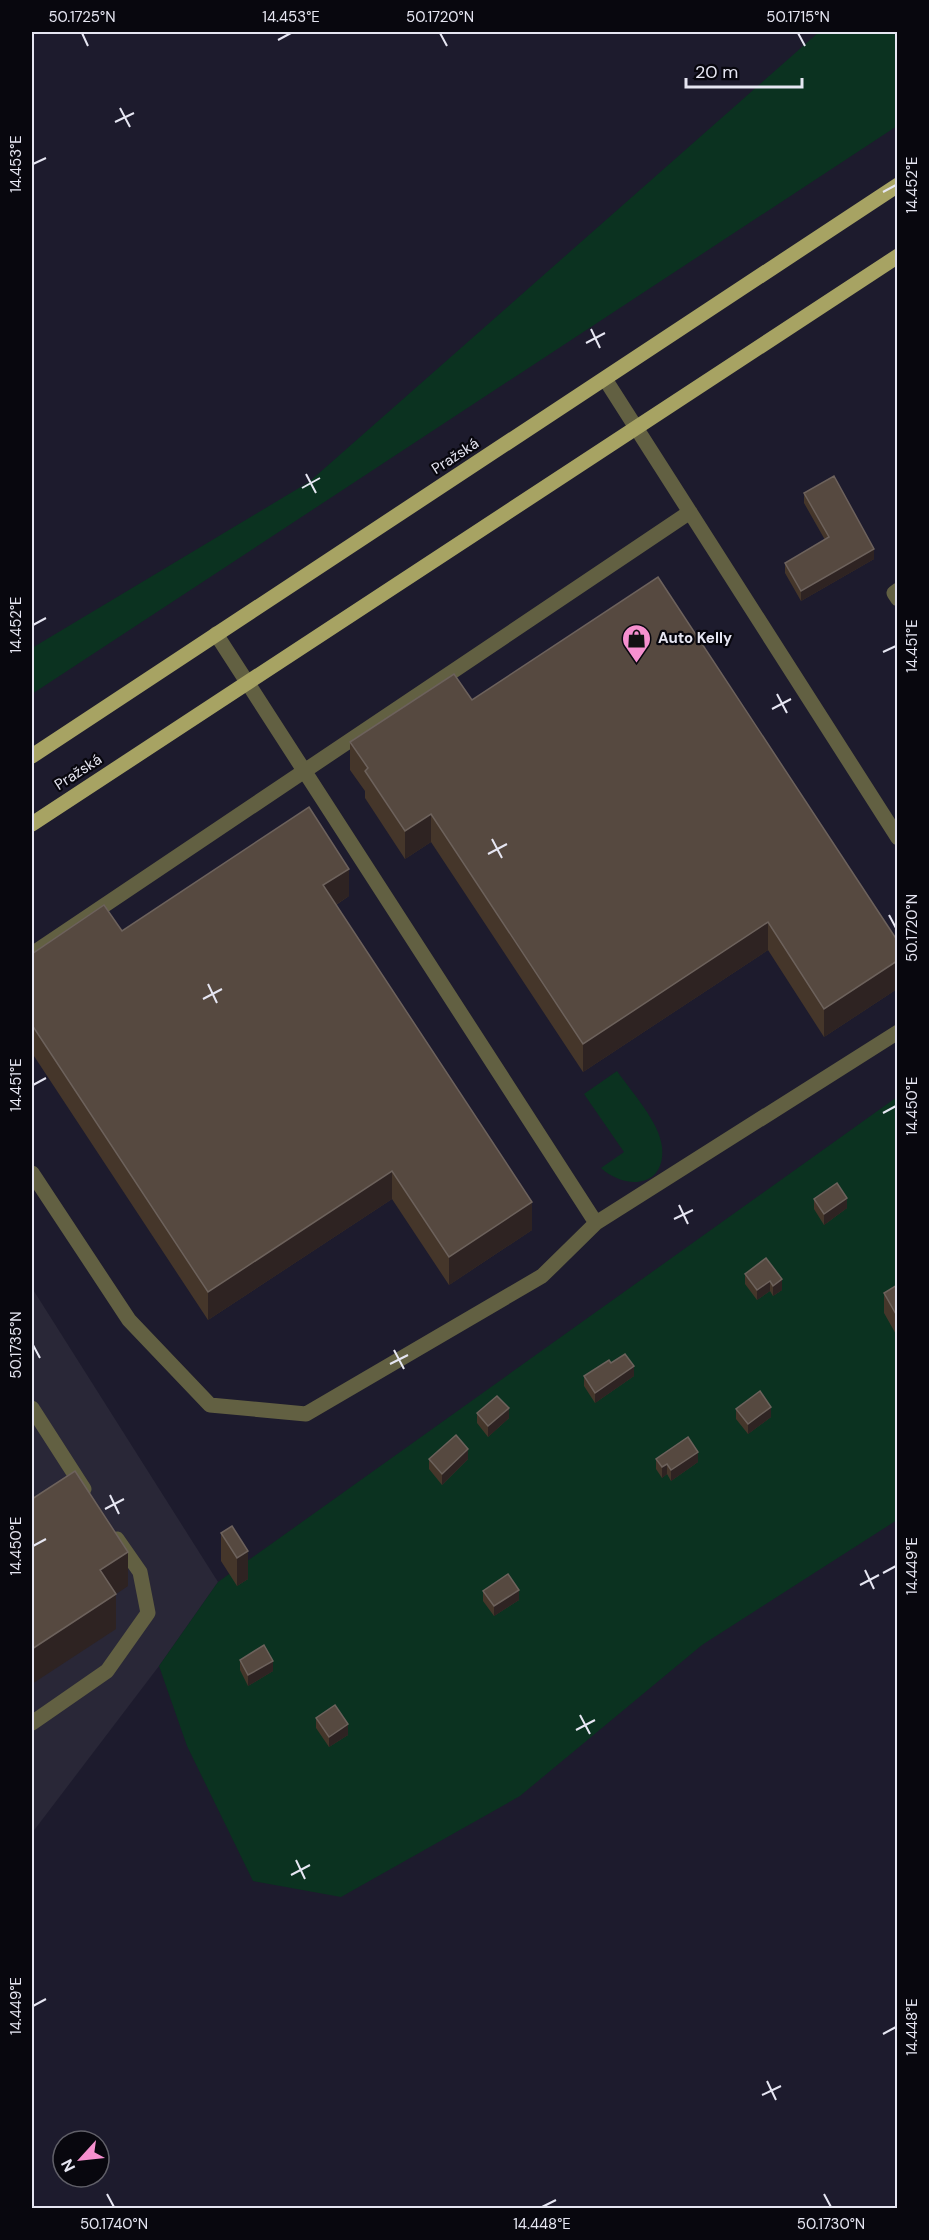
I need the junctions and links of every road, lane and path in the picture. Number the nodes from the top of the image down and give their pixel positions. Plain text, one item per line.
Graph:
1 (897, 185) edge
2 (897, 256) edge
3 (605, 379) junction
4 (636, 428) junction
5 (690, 513) junction
6 (897, 590) edge
7 (897, 599) edge
8 (216, 634) junction
9 (248, 682) junction
10 (32, 756) edge
11 (305, 771) junction
12 (32, 824) edge
13 (897, 838) edge
14 (32, 954) edge
15 (897, 1032) edge
16 (32, 1173) edge
17 (596, 1223) junction
18 (32, 1408) edge
19 (95, 1505) edge
20 (108, 1524) edge
21 (32, 1723) edge

1 - 3 main road, Pražská
2 - 4 main road, Pražská
3 - 4 lane
3 - 8 main road, Pražská
4 - 5 lane
4 - 9 main road, Pražská
5 - 11 lane
5 - 13 lane
6 - 7 lane
8 - 9 lane
8 - 10 main road, Pražská
9 - 11 lane
9 - 12 main road, Pražská
11 - 14 lane
11 - 17 lane
15 - 17 lane
16 - 17 lane
18 - 19 lane
20 - 21 lane

